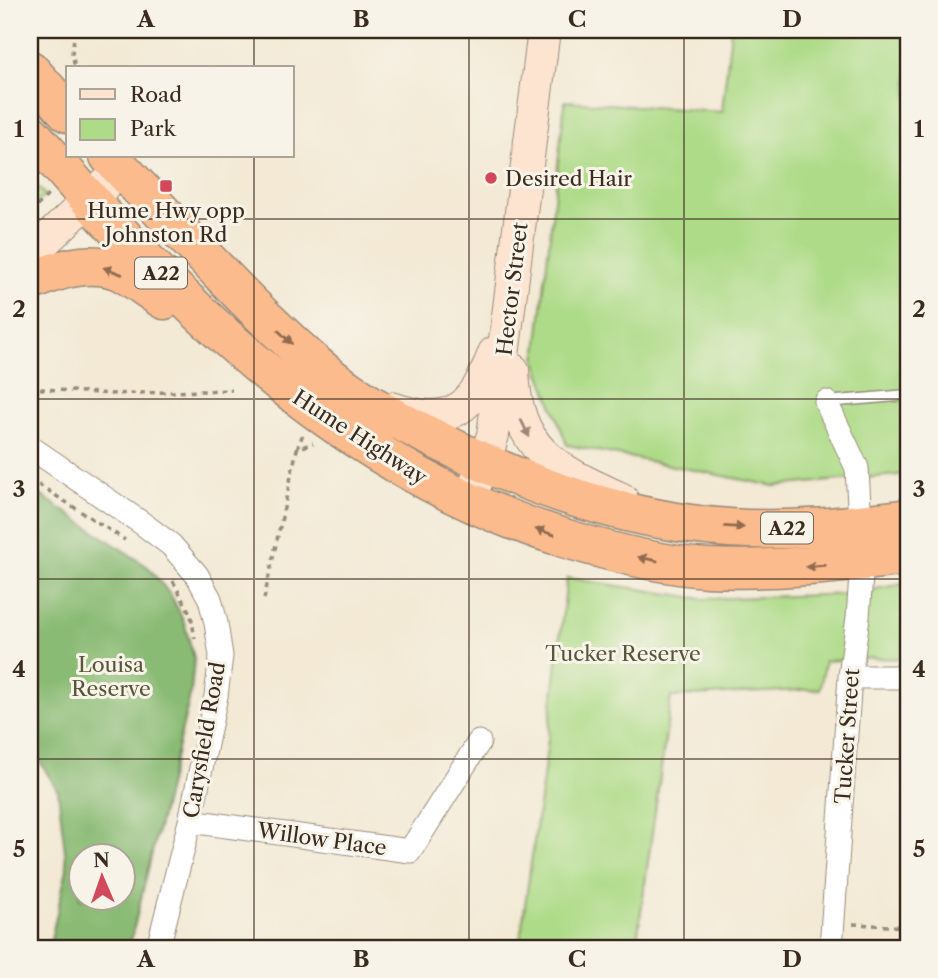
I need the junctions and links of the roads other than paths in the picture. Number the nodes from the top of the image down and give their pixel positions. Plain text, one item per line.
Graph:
1 (544, 30) edge
2 (30, 70) edge
3 (66, 111) edge
4 (30, 133) edge
5 (115, 162) edge
6 (91, 199) junction
7 (30, 255) edge
8 (30, 282) edge
9 (509, 312) junction
10 (233, 345) junction
11 (349, 391) junction
12 (908, 395) edge
13 (826, 402) joint
14 (30, 447) edge
15 (484, 463) junction
16 (468, 502) junction
17 (908, 518) edge
18 (666, 519) junction
19 (861, 543) junction
20 (908, 556) edge
21 (850, 677) junction
22 (908, 677) edge
23 (479, 742) dead end
24 (190, 821) junction
25 (158, 948) edge
26 (831, 948) edge

1 - 9 main road, Hector Street
2 - 3 highway
4 - 6 highway, Hume Highway / A22
5 - 6 main road
5 -> 11 highway, Hume Highway / A22
6 - 7 main road
6 - 10 highway, Hume Highway / A22
10 -> 8 highway
9 - 11 main road
9 - 15 main road, Hector Street
9 -> 18 main road
10 - 16 highway, Hume Highway / A22
11 - 15 highway, Hume Highway / A22
12 - 13 lane
13 - 19 street, Tucker Street
14 - 24 street, Carysfield Road
15 - 16 main road, Hector Street
15 - 18 highway, Hume Highway / A22
19 -> 16 highway, Hume Highway / A22
17 - 19 highway, Hume Highway / A22
18 -> 19 highway, Hume Highway / A22
19 - 20 highway, Hume Highway / A22
19 - 21 street, Tucker Street
21 - 22 street
21 - 26 street, Tucker Street
23 - 24 street, Willow Place
24 - 25 street, Carysfield Road

